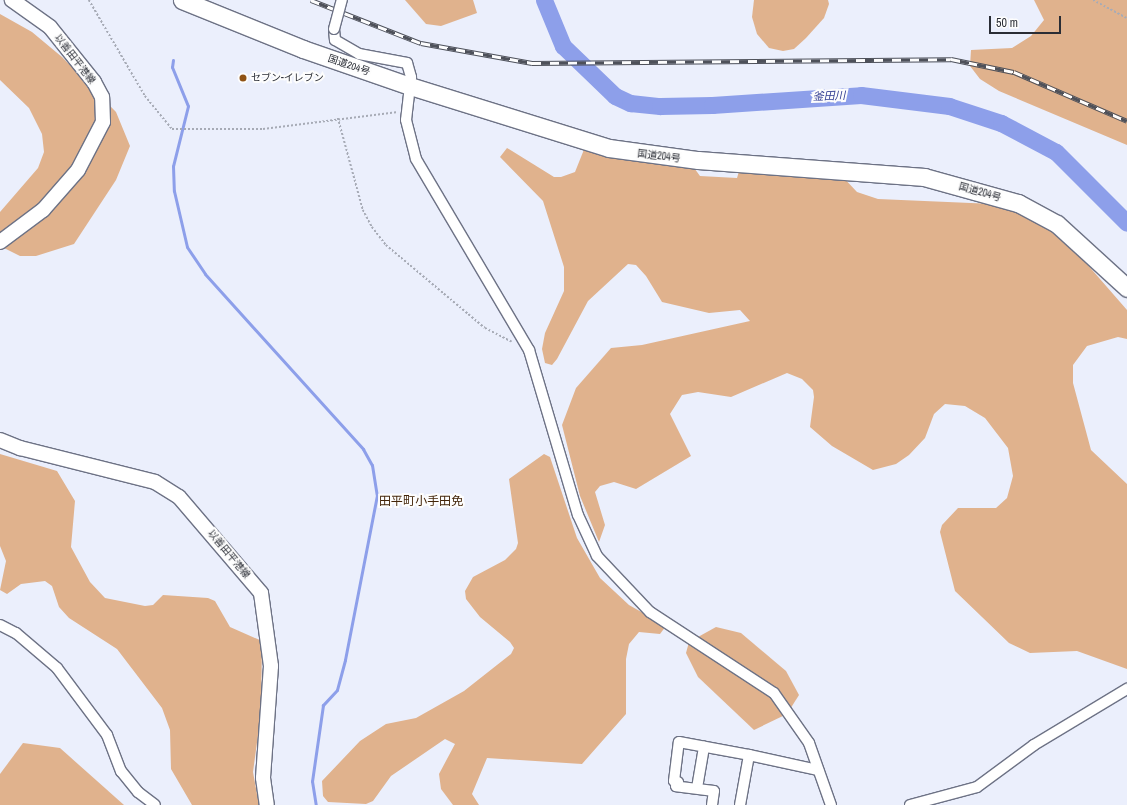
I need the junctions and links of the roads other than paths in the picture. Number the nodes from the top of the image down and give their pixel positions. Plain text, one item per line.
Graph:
1 (12, 0) edge
2 (182, 0) edge
3 (342, 0) edge
4 (410, 86) junction
5 (0, 242) edge
6 (1127, 288) edge
7 (0, 440) edge
8 (0, 625) edge
9 (1127, 689) edge
10 (704, 747) junction
11 (749, 755) junction
12 (818, 770) junction
13 (697, 788) junction
14 (155, 805) edge
15 (267, 805) edge
16 (712, 805) edge
17 (740, 805) edge
18 (831, 805) edge
19 (910, 805) edge

1 - 5 main road, 以善田平港線
2 - 4 highway, 国道204号
3 - 4 street, bridge
4 - 6 highway, 国道204号
4 - 12 street
7 - 15 main road, 以善田平港線
8 - 14 street
9 - 19 street
10 - 11 street
10 - 13 street
10 - 13 street
11 - 12 street
11 - 17 street
12 - 18 street
13 - 16 street

